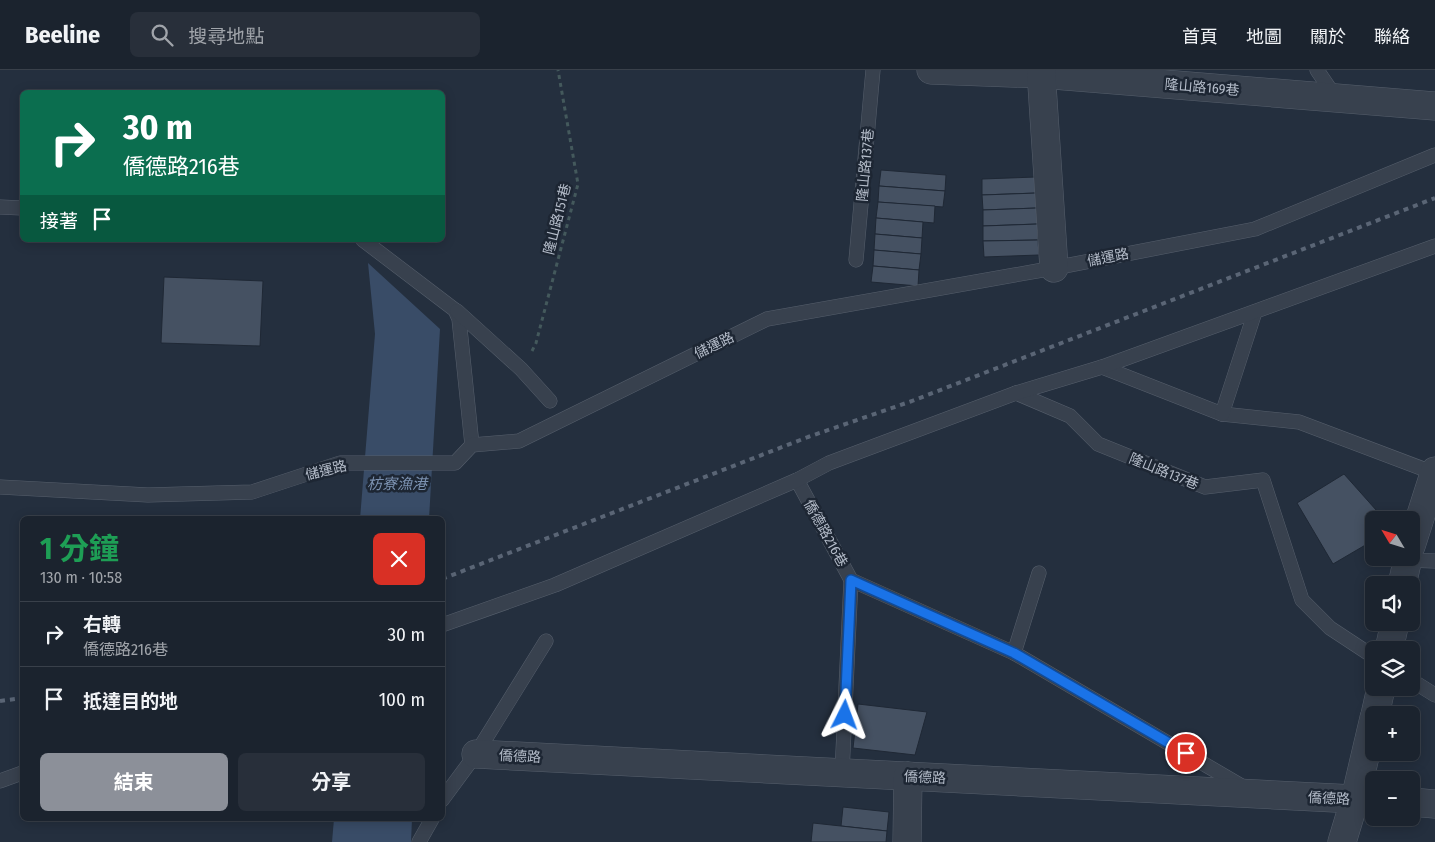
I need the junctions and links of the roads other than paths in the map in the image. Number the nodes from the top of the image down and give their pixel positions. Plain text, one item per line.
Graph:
1 (874, 70) edge
2 (931, 70) edge
3 (1317, 70) edge
4 (1041, 72) edge
5 (1337, 98) junction
6 (1435, 106) edge
7 (1435, 155) edge
8 (0, 207) edge
9 (20, 208) edge
10 (366, 242) edge
11 (1435, 246) edge
12 (856, 260) dead end
13 (1054, 268) junction
14 (455, 310) junction
15 (1255, 312) junction
16 (1102, 367) junction
17 (1016, 393) junction
18 (550, 401) dead end
19 (1222, 414) junction
20 (472, 445) junction
21 (1435, 472) edge
22 (797, 480) junction
23 (0, 486) edge
24 (1420, 520) edge
25 (1435, 561) edge
26 (1420, 562) edge
27 (1039, 573) dead end
28 (851, 580) junction
29 (445, 624) edge
30 (546, 641) dead end
31 (1365, 651) edge
32 (1014, 653) junction
33 (1420, 686) edge
34 (1435, 695) edge
35 (476, 754) junction
36 (1369, 761) edge
37 (842, 773) junction
38 (20, 774) edge
39 (908, 776) junction
40 (0, 781) edge
41 (1255, 794) junction
42 (445, 796) edge
43 (1364, 799) edge
44 (1420, 803) edge
45 (1435, 804) edge
46 (431, 821) edge
47 (419, 842) edge
48 (907, 842) edge
49 (1342, 842) edge

1 - 12 lane, 隆山路137巷
2 - 4 street
3 - 5 lane
4 - 5 street, 隆山路169巷
4 - 13 street
5 - 6 street, 隆山路169巷
7 - 13 lane, 儲運路
8 - 9 lane
10 - 14 lane
11 - 15 lane
13 - 20 lane, 儲運路
14 - 18 lane
14 - 20 lane
15 - 16 lane
15 - 19 lane
16 - 17 lane
16 - 19 lane
17 - 22 lane
17 - 31 lane, 隆山路137巷
19 - 21 lane
20 - 23 lane, 儲運路
21 - 24 street
22 - 28 lane, 僑德路216巷
22 - 29 lane
25 - 26 lane
27 - 32 lane
28 - 32 lane, 僑德路216巷
28 - 37 lane
30 - 35 lane
32 - 41 lane, 僑德路216巷
33 - 34 lane
35 - 37 street, 僑德路
35 - 42 lane
36 - 43 street
37 - 39 street, 僑德路
38 - 40 lane
39 - 41 street, 僑德路
39 - 48 street
41 - 43 street, 僑德路
43 - 49 street
44 - 45 street
46 - 47 lane

